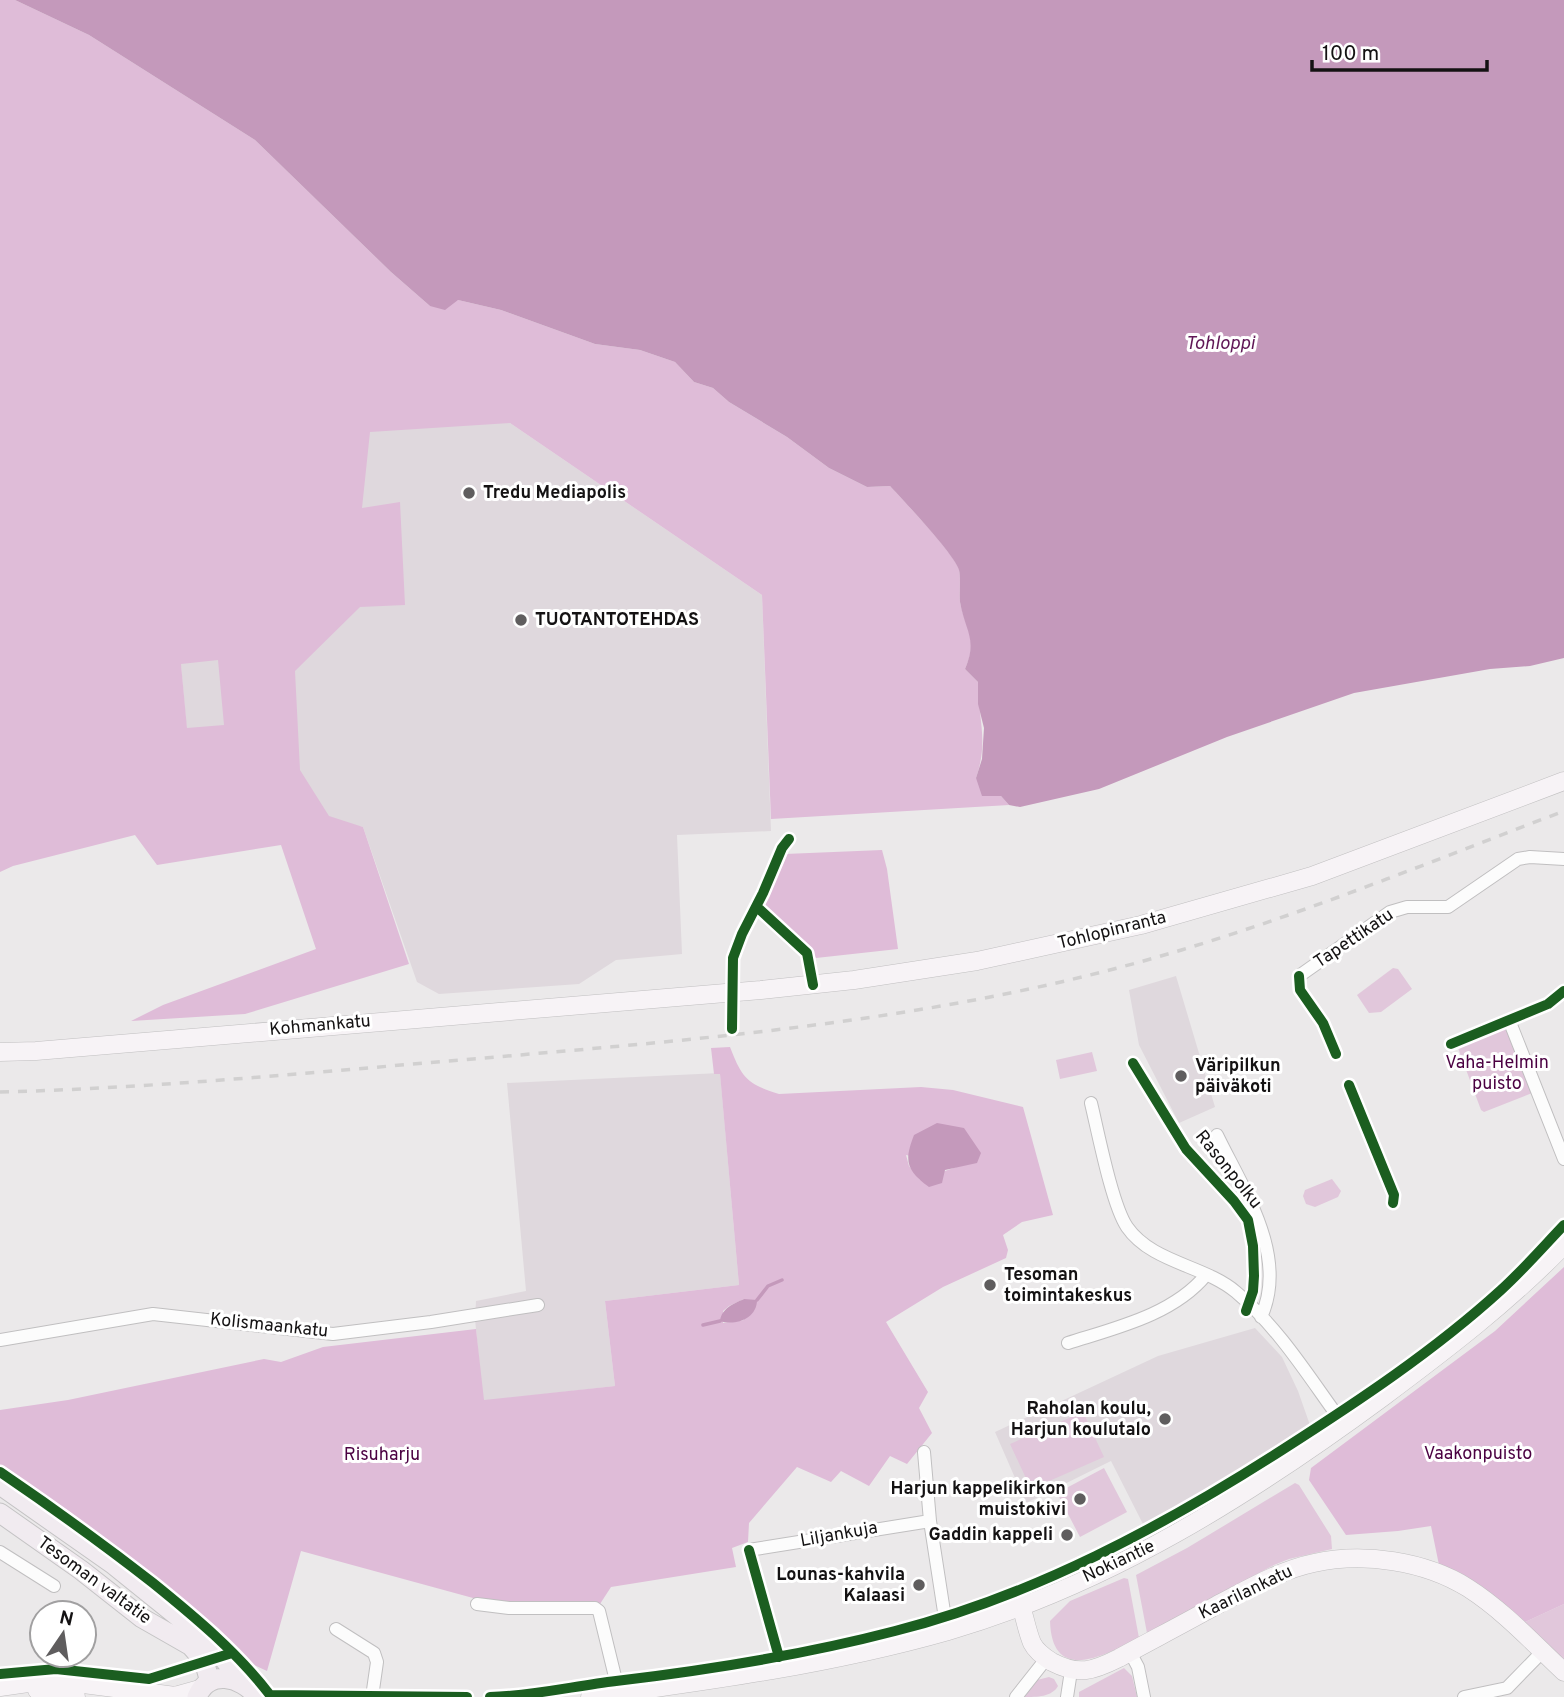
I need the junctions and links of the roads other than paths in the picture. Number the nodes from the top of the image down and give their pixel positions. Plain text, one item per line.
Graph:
1 (1564, 781) edge
2 (1564, 859) edge
3 (1299, 976) dead end
4 (640, 999) joint
5 (1511, 1025) dead end
6 (0, 1052) edge
7 (1091, 1103) dead end
8 (1217, 1135) dead end
9 (1564, 1159) edge
10 (1564, 1245) edge
11 (1206, 1275) junction
12 (538, 1305) dead end
13 (1261, 1317) junction
14 (0, 1340) edge
15 (1068, 1343) dead end
16 (1344, 1426) junction
17 (924, 1452) dead end
18 (0, 1486) edge
19 (0, 1513) edge
20 (930, 1521) junction
21 (749, 1550) dead end
22 (0, 1552) edge
23 (54, 1586) dead end
24 (477, 1604) dead end
25 (1021, 1606) junction
26 (336, 1629) dead end
27 (947, 1631) junction
28 (1130, 1652) junction
29 (1542, 1652) junction
30 (1046, 1659) junction
31 (1071, 1671) junction
32 (1564, 1672) edge
33 (240, 1680) junction
34 (8, 1687) edge
35 (202, 1689) edge
36 (1143, 1691) edge
37 (619, 1693) junction
38 (76, 1697) edge
39 (257, 1697) edge
40 (372, 1697) edge
41 (590, 1697) edge
42 (1016, 1697) edge
43 (1067, 1697) edge
44 (1464, 1697) edge

1 - 4 street, Tohlopinranta
2 - 3 street, Tapettikatu
4 - 6 street, Kohmankatu
5 - 9 street
7 - 11 street
8 - 13 street
10 - 16 street, Nokiantie
11 - 13 street
11 - 15 street
12 - 14 street, Kolismaankatu
13 - 16 street
16 - 25 street, Nokiantie
17 - 20 street
18 - 33 main road, Tesoman valtatie
19 - 35 main road, Tesoman valtatie
20 - 21 street, Liljankuja
20 - 27 street
22 - 23 street
24 - 37 street
25 - 27 street, Nokiantie
25 - 30 street
26 - 40 street
27 - 37 street, Nokiantie
28 - 29 street, Kaarilankatu
28 - 31 street, Kaarilankatu
28 - 36 street
29 - 32 street, Kaarilankatu
29 - 44 street
30 - 31 street
30 - 42 street
31 - 43 street
33 - 35 main road
33 - 39 main road, Tesoman valtatie
34 - 35 street
34 - 38 street
37 - 41 street, Nokiantie

